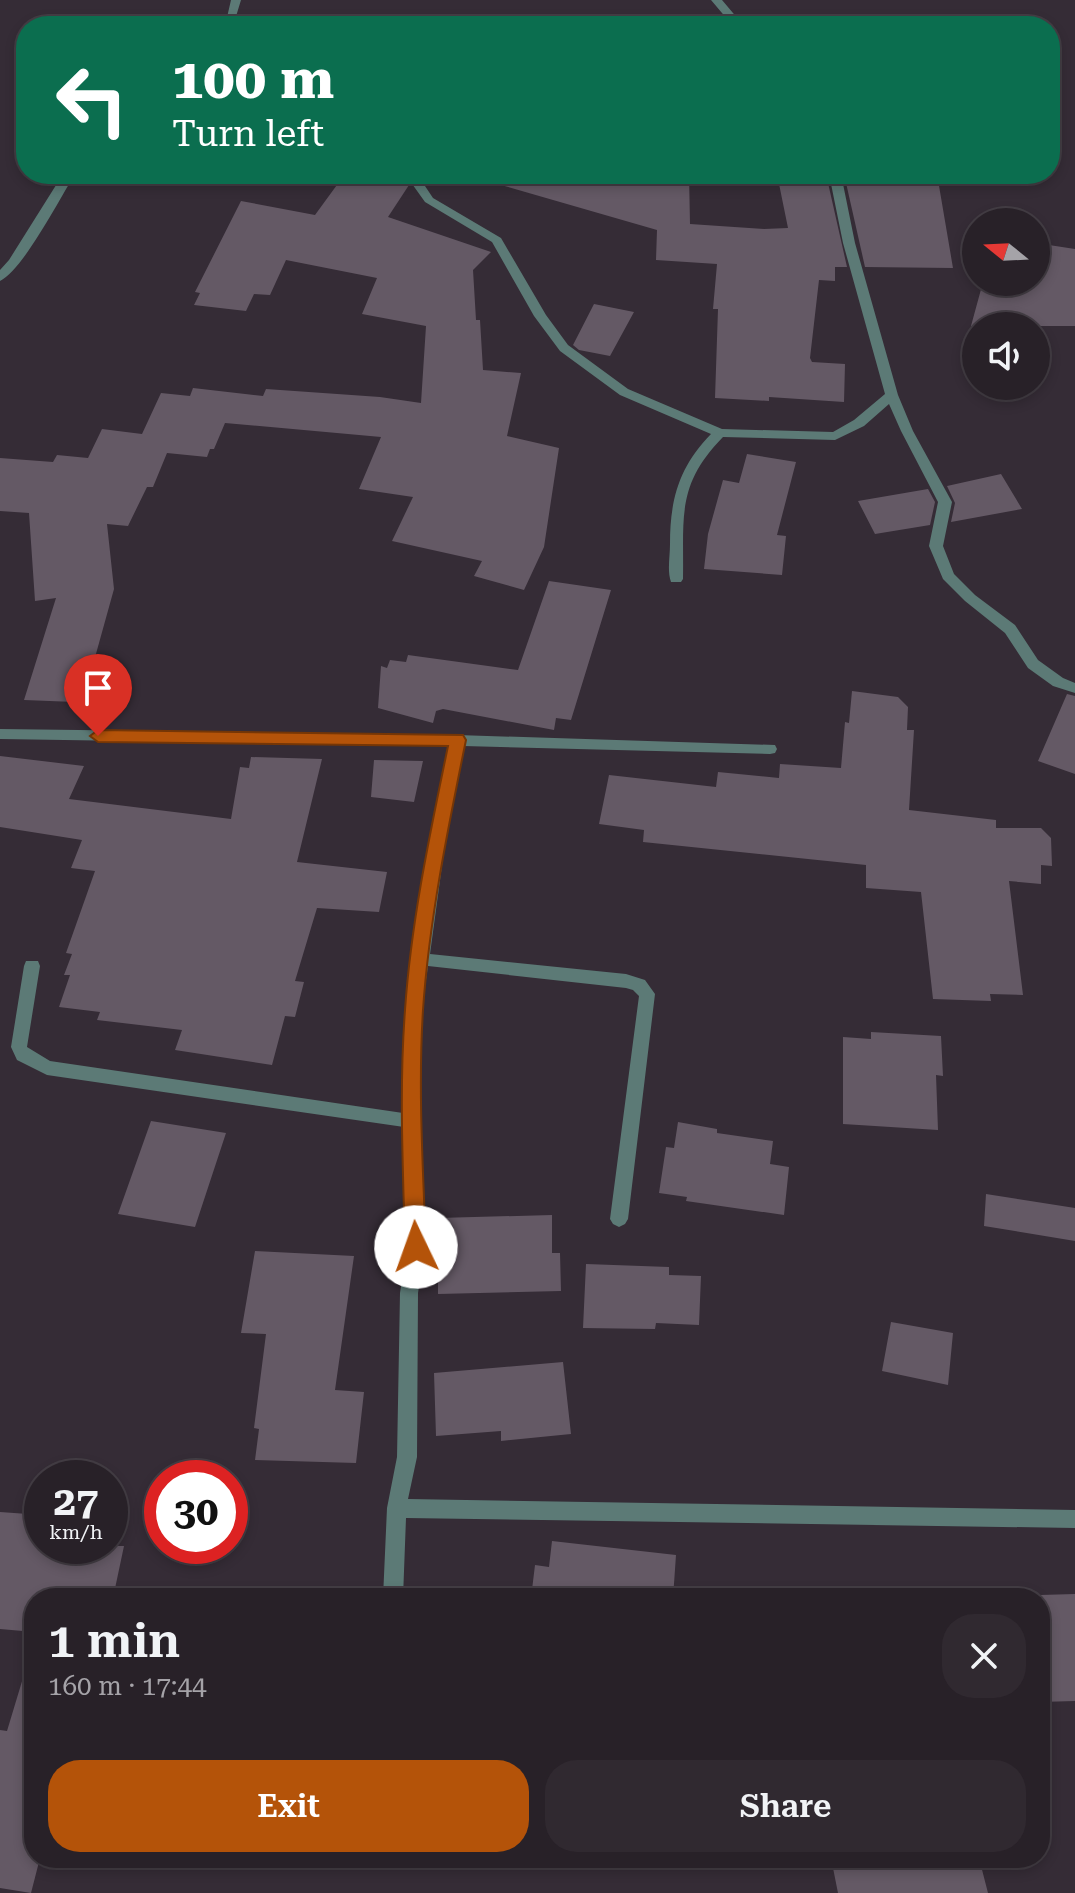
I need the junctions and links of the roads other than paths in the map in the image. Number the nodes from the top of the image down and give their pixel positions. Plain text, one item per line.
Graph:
1 (716, 0) edge
2 (730, 16) edge
3 (63, 184) edge
4 (418, 184) edge
5 (837, 184) edge
6 (0, 277) edge
7 (892, 395) junction
8 (720, 433) junction
9 (676, 579) dead end
10 (1075, 688) edge
11 (0, 734) edge
12 (457, 740) junction
13 (770, 749) dead end
14 (419, 959) junction
15 (32, 966) dead end
16 (411, 1121) junction
17 (619, 1219) dead end
18 (397, 1508) junction
19 (1075, 1519) edge
20 (393, 1588) edge

1 - 2 street
3 - 6 street
4 - 8 street
5 - 7 street
7 - 8 street
7 - 10 street
8 - 9 street
11 - 12 street
12 - 13 street
12 - 14 street
14 - 16 street
14 - 17 street
15 - 16 street
16 - 18 street
18 - 19 street
18 - 20 street

